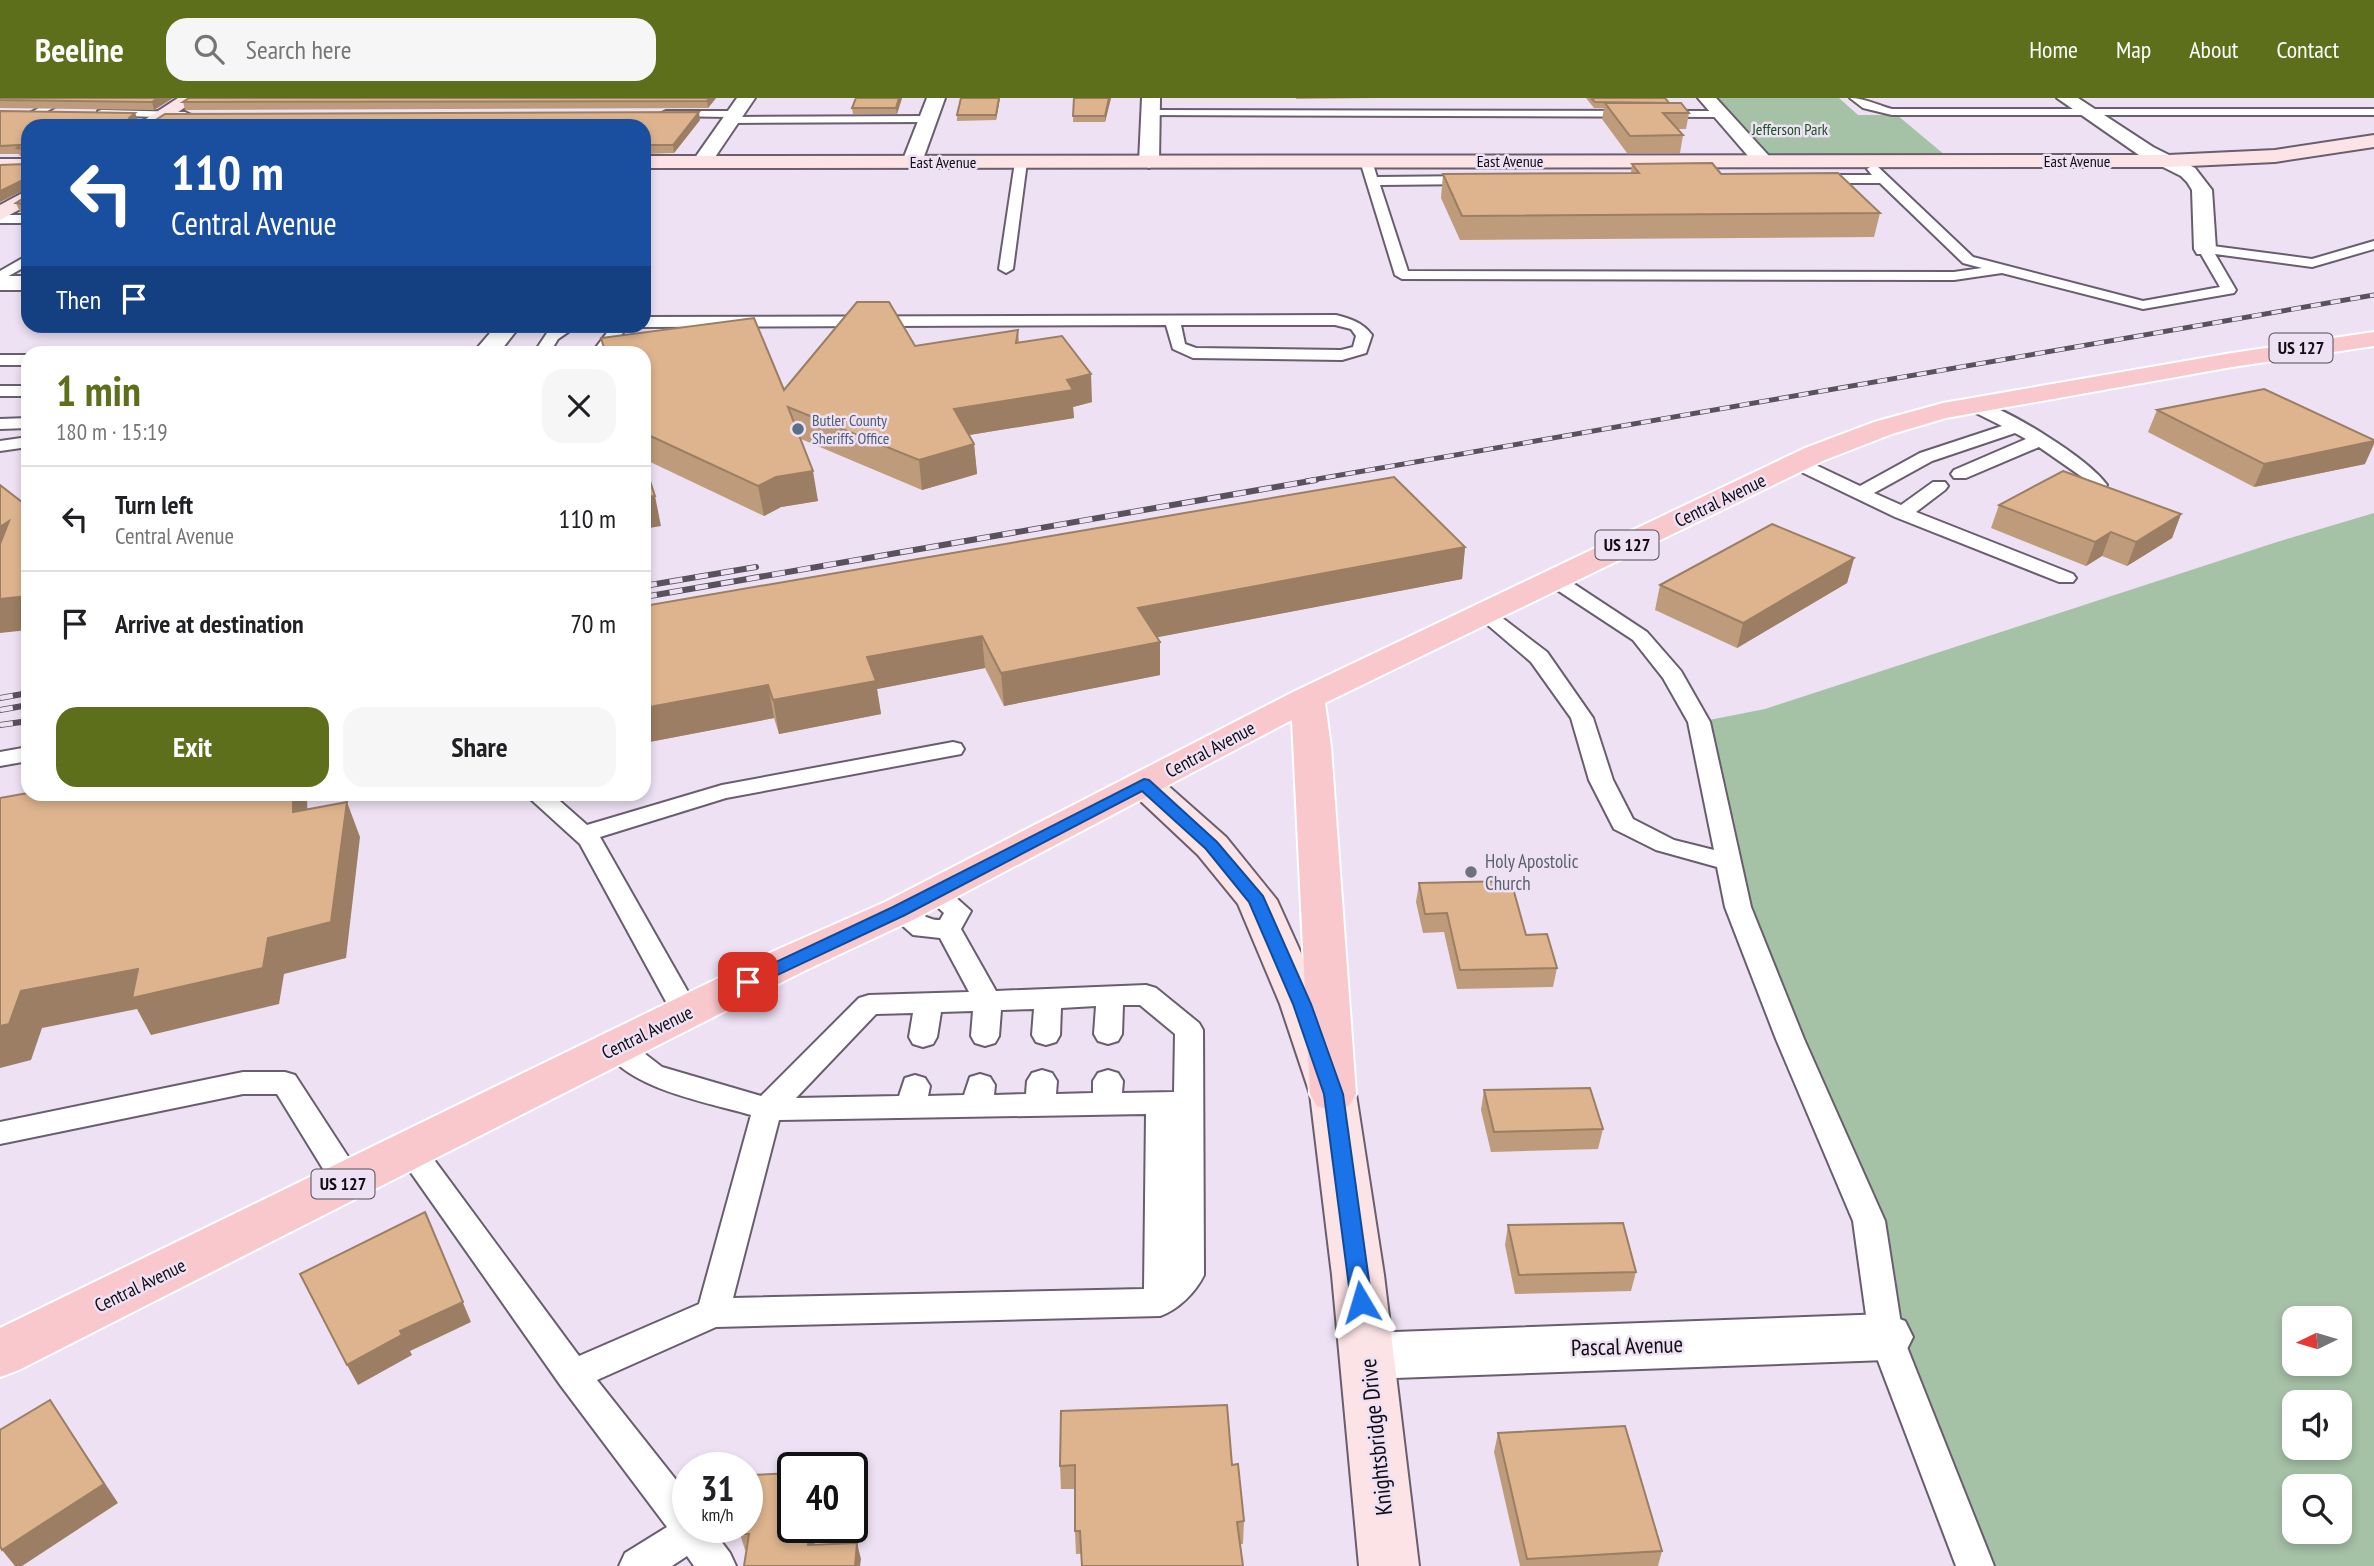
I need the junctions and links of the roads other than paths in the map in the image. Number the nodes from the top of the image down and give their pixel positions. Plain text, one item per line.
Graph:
1 (66, 98) edge
2 (190, 98) edge
3 (746, 98) edge
4 (936, 98) edge
5 (1263, 98) edge
6 (1580, 98) edge
7 (1707, 98) edge
8 (1855, 98) edge
9 (2066, 98) edge
10 (2213, 98) edge
11 (1151, 106) edge
12 (1588, 112) junction
13 (2087, 112) junction
14 (2236, 112) junction
15 (2374, 112) edge
16 (62, 113) edge
17 (88, 113) edge
18 (648, 113) edge
19 (1265, 113) junction
20 (1721, 114) junction
21 (202, 115) edge
22 (162, 116) junction
23 (734, 117) junction
24 (157, 119) edge
25 (928, 119) junction
26 (2374, 141) edge
27 (1762, 160) junction
28 (1366, 161) junction
29 (1864, 161) junction
30 (2168, 161) junction
31 (651, 162) edge
32 (702, 162) junction
33 (912, 162) junction
34 (1021, 162) junction
35 (1149, 162) junction
36 (0, 165) edge
37 (21, 165) edge
38 (1800, 179) edge
39 (1883, 179) junction
40 (1496, 180) edge
41 (1372, 181) junction
42 (21, 201) edge
43 (0, 216) edge
44 (21, 218) edge
45 (2374, 245) edge
46 (2205, 249) junction
47 (0, 259) edge
48 (21, 259) edge
49 (21, 264) edge
50 (1006, 269) dead end
51 (2002, 269) junction
52 (0, 280) edge
53 (21, 282) edge
54 (651, 321) edge
55 (1173, 322) junction
56 (557, 333) edge
57 (2374, 339) edge
58 (546, 346) edge
59 (0, 360) edge
60 (21, 360) edge
61 (0, 391) edge
62 (21, 391) edge
63 (1974, 405) junction
64 (21, 423) edge
65 (0, 424) edge
66 (2016, 427) junction
67 (2039, 440) junction
68 (21, 443) edge
69 (0, 446) edge
70 (1797, 463) junction
71 (1960, 474) dead end
72 (1939, 486) dead end
73 (1860, 493) junction
74 (2090, 500) edge
75 (1902, 513) junction
76 (2066, 578) dead end
77 (1555, 580) junction
78 (1485, 614) junction
79 (1307, 698) junction
80 (953, 749) dead end
81 (21, 755) edge
82 (0, 759) edge
83 (1144, 784) junction
84 (545, 801) edge
85 (583, 834) junction
86 (1728, 862) junction
87 (934, 892) junction
88 (899, 911) junction
89 (948, 929) junction
90 (1110, 996) junction
91 (1048, 998) junction
92 (988, 1000) junction
93 (928, 1003) junction
94 (686, 1013) junction
95 (1108, 1034) dead end
96 (1046, 1035) dead end
97 (985, 1036) dead end
98 (923, 1037) dead end
99 (617, 1047) junction
100 (1333, 1094) junction
101 (1175, 1103) junction
102 (767, 1109) junction
103 (0, 1132) edge
104 (410, 1150) junction
105 (347, 1181) junction
106 (713, 1313) junction
107 (1886, 1337) junction
108 (0, 1354) edge
109 (1367, 1356) junction
110 (573, 1375) junction
111 (672, 1504) edge
112 (672, 1541) edge
113 (701, 1543) edge
114 (638, 1566) edge
115 (717, 1566) edge
116 (1389, 1566) edge
117 (1975, 1566) edge

1 - 16 lane
2 - 22 street
3 - 23 street
4 - 25 street
5 - 19 lane
6 - 12 lane
7 - 20 street
8 - 13 lane
9 - 13 street
10 - 14 lane
11 - 19 lane
11 - 35 street
12 - 19 lane
12 - 20 lane
13 - 14 lane
13 - 30 street
14 - 15 lane
17 - 22 lane
18 - 23 lane
20 - 27 street
21 - 22 lane
22 - 24 street
23 - 25 lane
23 - 32 street
25 - 33 street
26 - 30 street, East Avenue
27 - 28 street, East Avenue
27 - 29 street, East Avenue
28 - 35 street, East Avenue
28 - 41 lane
29 - 30 street, East Avenue
29 - 39 lane
30 - 46 street
31 - 32 street, East Avenue
32 - 33 street, East Avenue
33 - 34 street, East Avenue
34 - 35 street, East Avenue
34 - 50 lane
36 - 37 street
38 - 39 lane
39 - 51 lane
40 - 41 lane
41 - 51 lane
42 - 43 street
43 - 44 lane
45 - 46 lane
46 - 51 lane
47 - 48 lane
49 - 52 lane
52 - 53 street
54 - 55 lane
55 - 55 lane
56 - 58 lane
57 - 63 main road, Central Avenue / US 127
59 - 60 lane
61 - 62 lane
63 - 66 lane
63 - 70 main road, Central Avenue / US 127
64 - 65 lane
66 - 67 lane
66 - 73 lane
67 - 71 lane
67 - 74 lane
68 - 69 lane
70 - 73 lane
70 - 77 main road, Central Avenue / US 127
72 - 75 lane
73 - 75 lane
75 - 76 lane
77 - 78 main road, Central Avenue / US 127
77 - 86 lane
78 - 79 main road, Central Avenue / US 127
78 - 86 lane
79 - 83 main road, Central Avenue / US 127
79 - 100 main road
80 - 85 lane
81 - 82 lane
83 - 87 main road, Central Avenue / US 127
83 - 100 street, Knightsbridge Drive
84 - 85 lane
85 - 94 lane
86 - 107 lane
87 - 88 main road, Central Avenue / US 127
87 - 89 lane
88 - 89 lane
88 - 94 main road, Central Avenue / US 127
89 - 92 lane
90 - 91 lane
90 - 95 lane
90 - 101 lane
91 - 92 lane
91 - 96 lane
92 - 93 lane
92 - 97 lane
93 - 98 lane
93 - 102 lane
94 - 99 main road, Central Avenue / US 127
99 - 102 lane
99 - 104 main road, Central Avenue / US 127
100 - 109 street, Knightsbridge Drive
101 - 102 lane
101 - 106 lane
102 - 106 lane
103 - 105 lane
104 - 105 main road, Central Avenue / US 127
104 - 110 lane
105 - 108 main road, Central Avenue / US 127
106 - 110 lane
107 - 109 street, Pascal Avenue
107 - 117 lane
109 - 116 street, Knightsbridge Drive
110 - 111 lane
112 - 114 lane
113 - 115 lane

